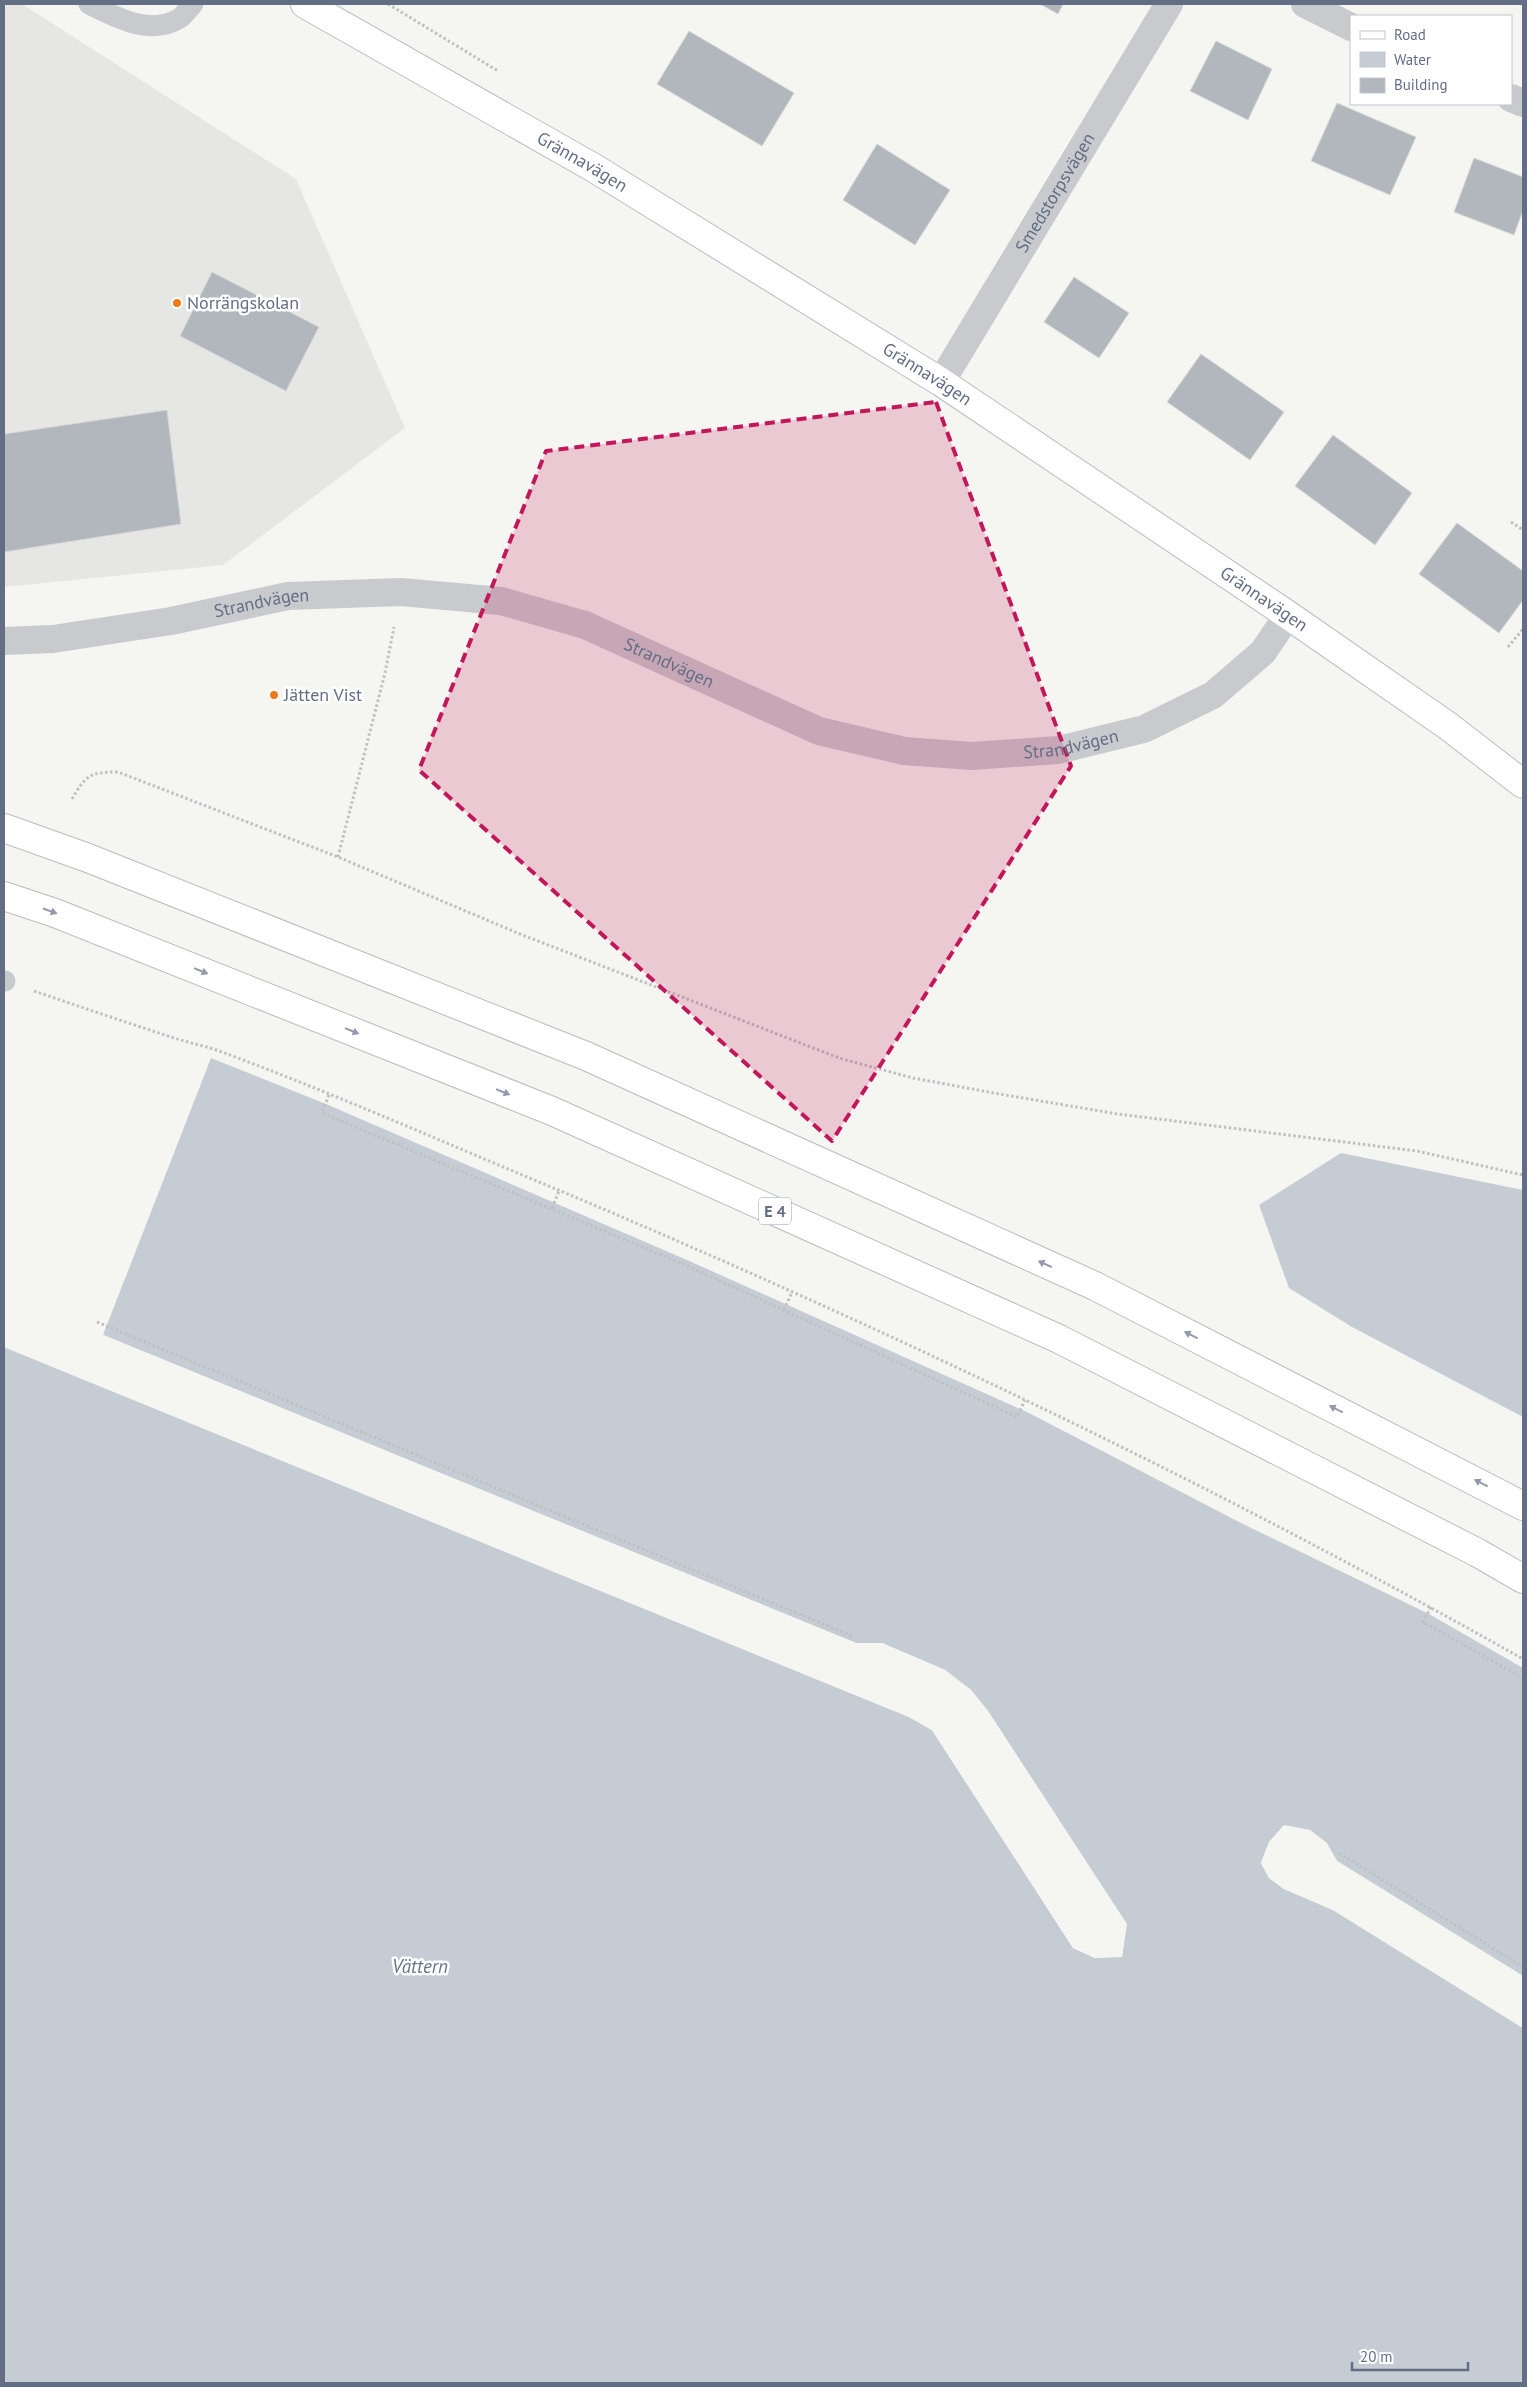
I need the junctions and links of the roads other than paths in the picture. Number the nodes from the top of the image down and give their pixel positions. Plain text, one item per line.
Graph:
1 (89, 4) edge
2 (193, 4) edge
3 (305, 4) edge
4 (1169, 4) edge
5 (1305, 4) edge
6 (1350, 26) edge
7 (941, 382) junction
8 (1288, 615) junction
9 (4, 641) edge
10 (1523, 784) edge
11 (4, 828) edge
12 (4, 896) edge
13 (1523, 1506) edge
14 (1523, 1579) edge

1 - 2 lane
3 - 7 main road, Grännavägen
4 - 7 street, Smedstorpsvägen
5 - 6 street
7 - 8 main road, Grännavägen
8 - 9 street, Strandvägen
8 - 10 main road, Grännavägen
13 -> 11 main road
12 -> 14 main road, E 4

